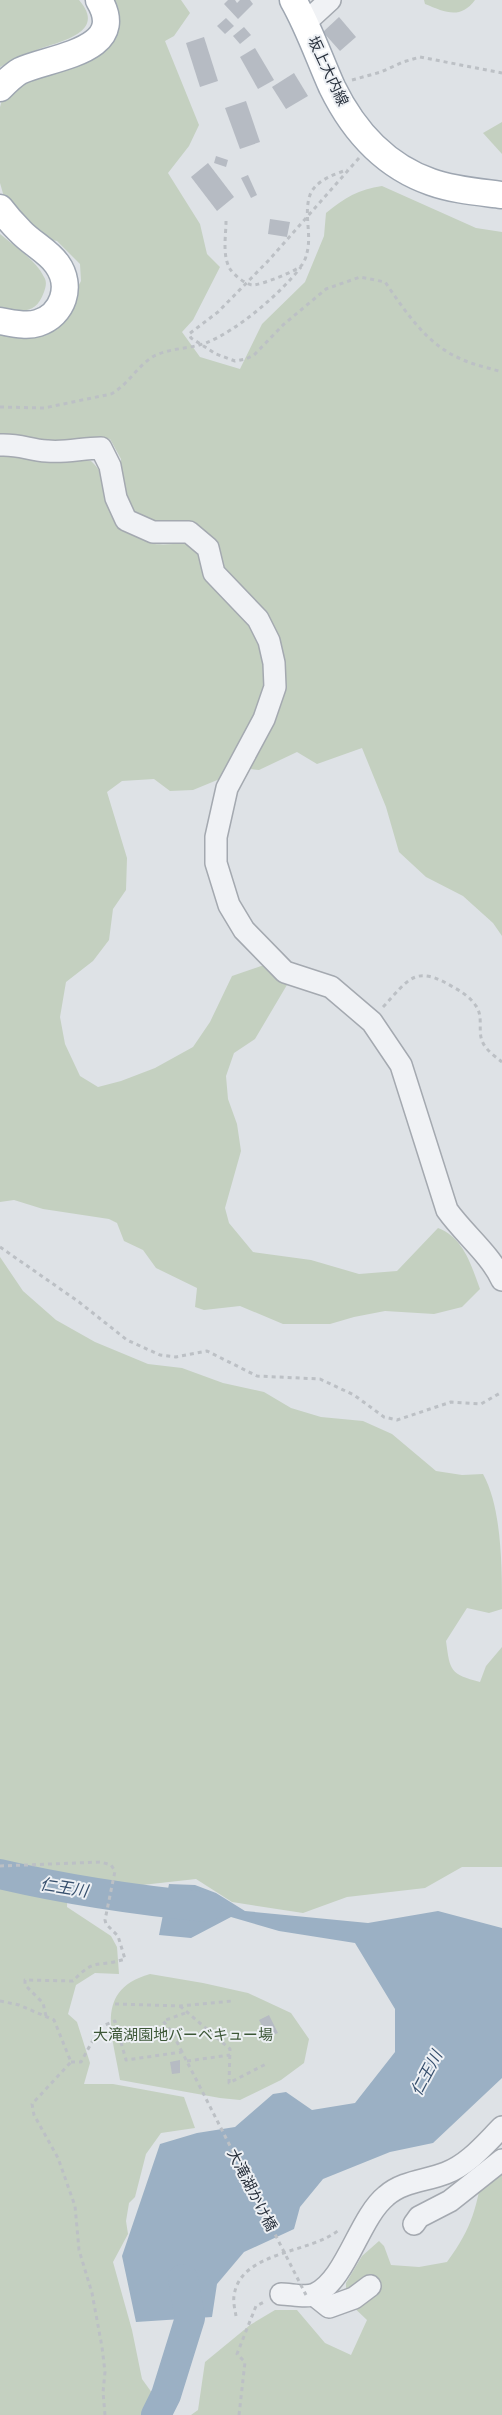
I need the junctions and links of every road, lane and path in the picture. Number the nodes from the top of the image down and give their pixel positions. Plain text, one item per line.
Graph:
1 (99, 0) edge
2 (330, 0) edge
3 (299, 11) edge
4 (502, 73) edge
5 (0, 88) edge
6 (333, 88) junction
7 (373, 148) junction
8 (347, 170) junction
9 (502, 195) edge
10 (0, 208) edge
11 (306, 217) junction
12 (226, 221) dead end
13 (301, 267) junction
14 (246, 283) junction
15 (0, 321) edge
16 (201, 344) junction
17 (502, 372) edge
18 (0, 407) edge
19 (0, 445) edge
20 (372, 1022) junction
21 (502, 1062) edge
22 (0, 1247) edge
23 (502, 1280) edge
24 (502, 1392) edge
25 (0, 1866) edge
26 (0, 2001) edge
27 (232, 2001) dead end
28 (115, 2004) dead end
29 (180, 2006) junction
30 (188, 2012) junction
31 (47, 2017) junction
32 (182, 2052) junction
33 (230, 2055) junction
34 (187, 2061) junction
35 (71, 2062) junction
36 (266, 2064) dead end
37 (502, 2127) edge
38 (502, 2160) edge
39 (346, 2223) dead end
40 (414, 2224) dead end
41 (370, 2286) dead end
42 (281, 2294) joint
43 (310, 2295) junction
44 (236, 2316) dead end
45 (105, 2415) edge
46 (240, 2415) edge

1 - 5 main road
2 - 3 street
3 - 6 main road, 坂上大内線
4 - 6 path
6 - 7 main road, 坂上大内線
7 - 8 path
7 - 9 main road, 坂上大内線
8 - 11 path
8 - 11 path
10 - 15 main road
11 - 13 path
11 - 14 path
12 - 14 path
13 - 14 path
13 - 16 path
14 - 16 path
16 - 17 path
16 - 18 path
19 - 20 street
20 - 21 path
20 - 23 street
22 - 24 path
25 - 31 path
26 - 31 path
27 - 29 path
28 - 29 path
29 - 30 path
30 - 32 path, 大滝湖かけ橋
30 - 33 path
31 - 35 path
32 - 34 path, 大滝湖かけ橋
32 - 35 path
33 - 34 path
33 - 36 path
34 - 43 path, 大滝湖かけ橋, bridge
35 - 45 path
37 - 43 street
38 - 40 street
39 - 44 path
41 - 43 street
42 - 43 street
42 - 46 path

